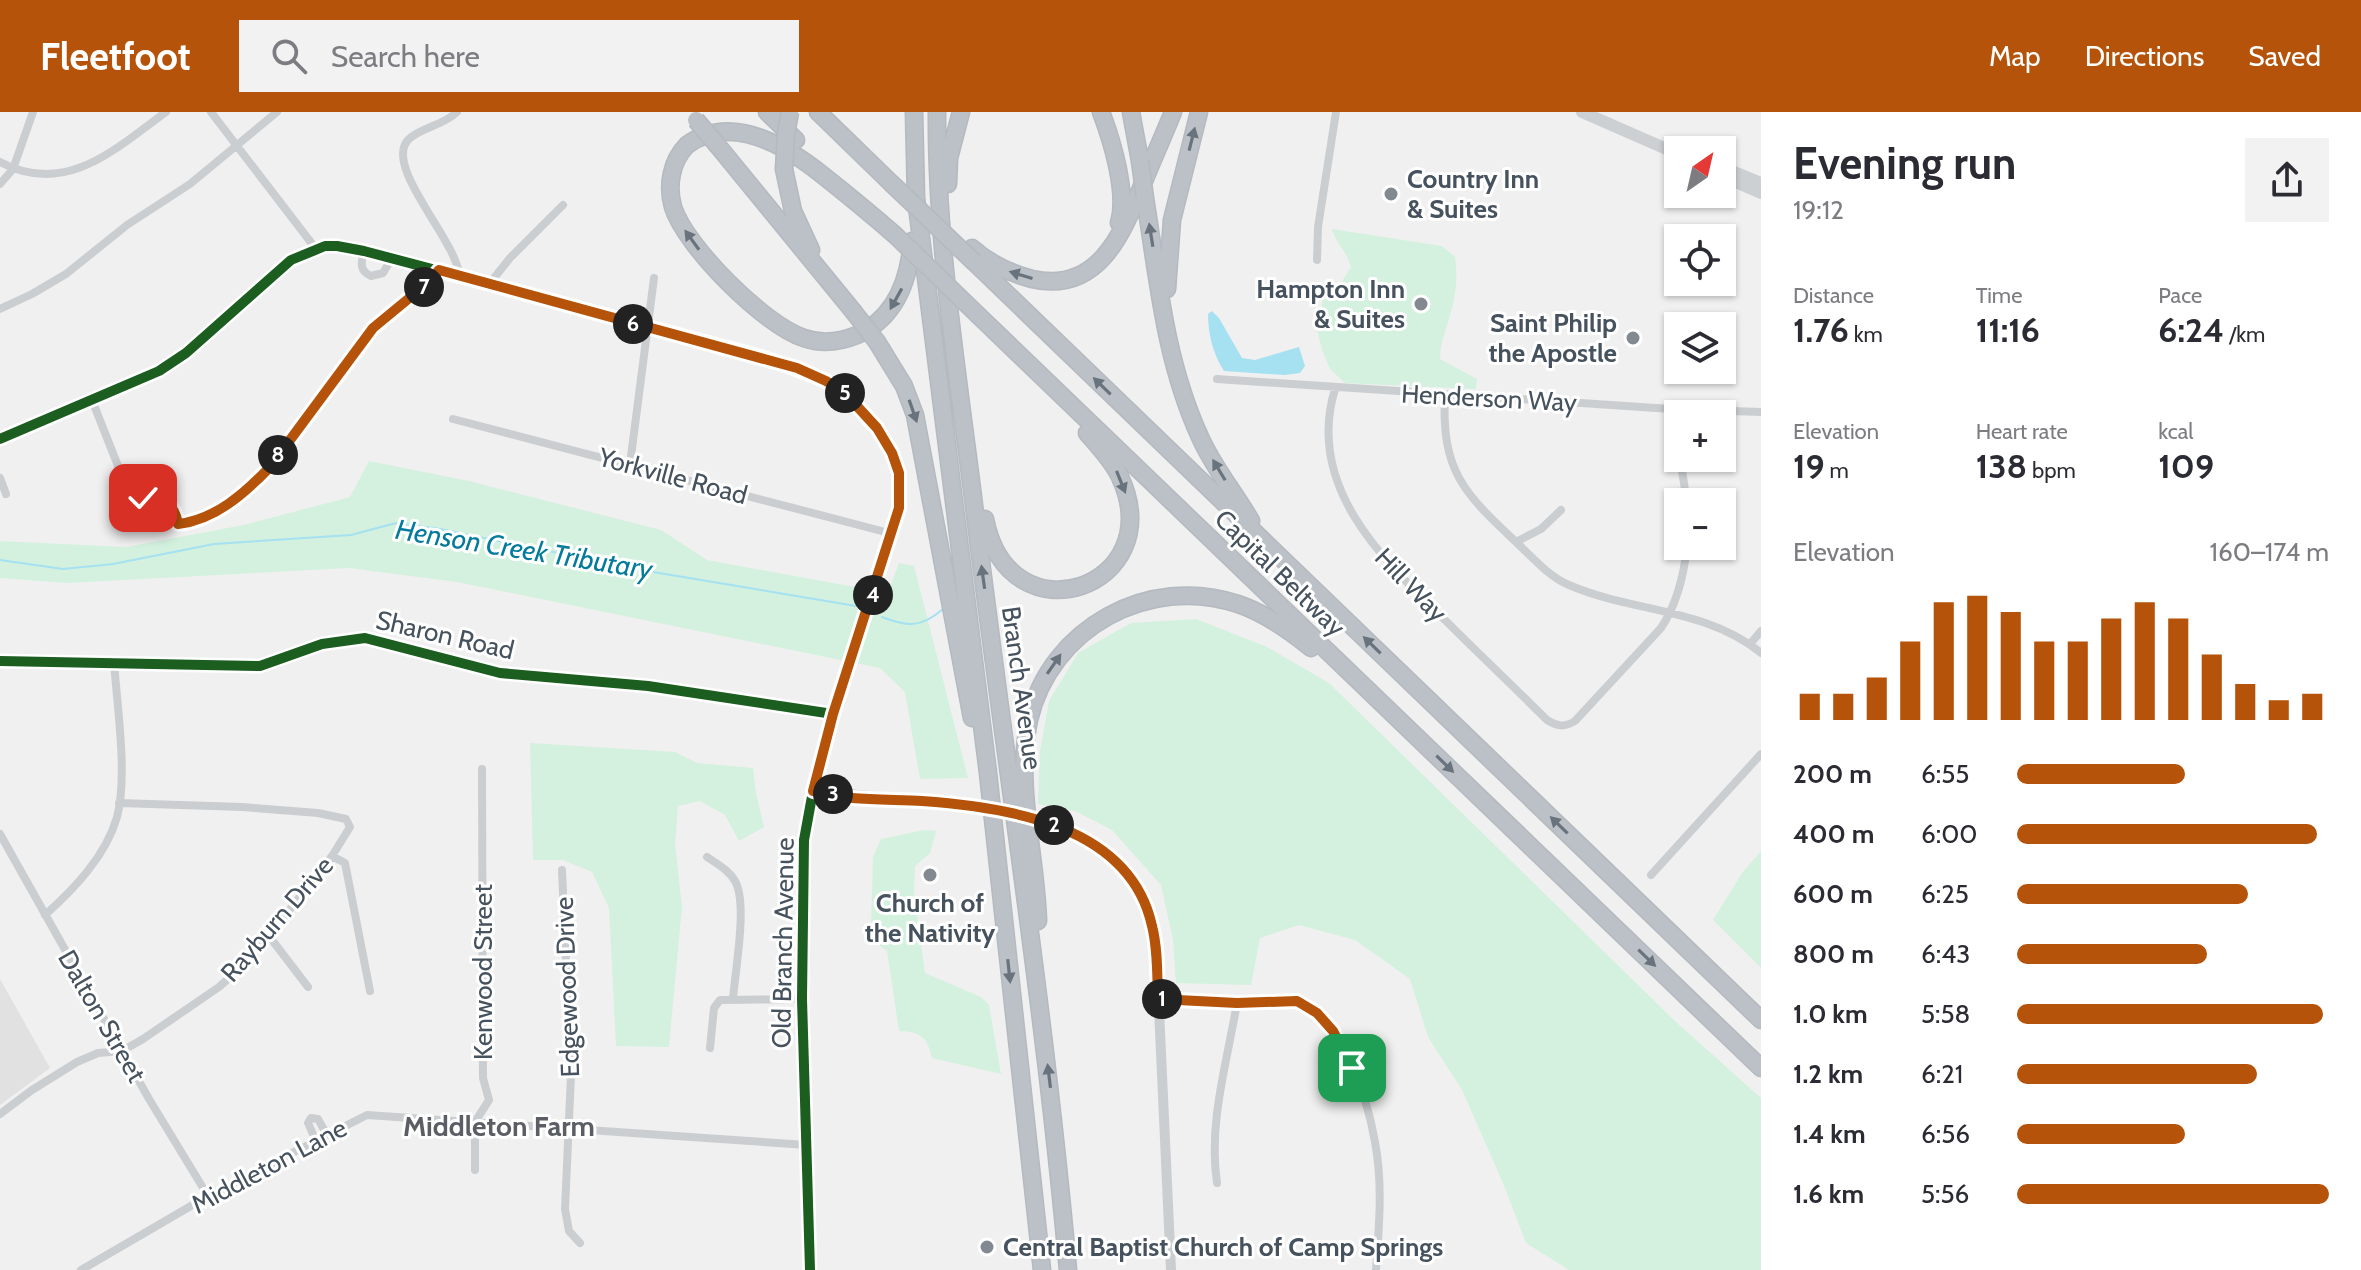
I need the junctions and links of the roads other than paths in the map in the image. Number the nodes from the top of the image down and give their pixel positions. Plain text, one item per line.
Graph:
1 (33, 112) edge
2 (166, 112) edge
3 (211, 112) edge
4 (277, 112) edge
5 (457, 112) edge
6 (767, 112) edge
7 (790, 112) edge
8 (819, 112) edge
9 (913, 112) edge
10 (924, 112) edge
11 (937, 112) edge
12 (961, 112) edge
13 (1101, 112) edge
14 (1131, 112) edge
15 (1173, 112) edge
16 (1199, 112) edge
17 (1336, 112) edge
18 (1582, 112) edge
19 (692, 116) edge
20 (234, 145) junction
21 (1664, 148) edge
22 (0, 162) edge
23 (13, 169) junction
24 (1736, 173) edge
25 (1736, 182) edge
26 (1761, 183) edge
27 (0, 184) edge
28 (1761, 193) edge
29 (563, 205) dead end
30 (895, 235) junction
31 (316, 249) junction
32 (364, 251) junction
33 (973, 255) junction
34 (392, 258) junction
35 (1101, 260) junction
36 (1317, 260) dead end
37 (439, 270) junction
38 (459, 276) junction
39 (654, 278) dead end
40 (490, 283) junction
41 (0, 309) edge
42 (853, 311) junction
43 (952, 317) junction
44 (980, 317) junction
45 (1165, 326) junction
46 (646, 328) junction
47 (940, 376) junction
48 (1217, 379) dead end
49 (1335, 389) junction
50 (1445, 395) junction
51 (961, 399) junction
52 (92, 400) junction
53 (1664, 409) edge
54 (1736, 411) edge
55 (1761, 412) edge
56 (453, 419) dead end
57 (0, 439) edge
58 (630, 464) junction
59 (0, 478) edge
60 (6, 494) dead end
61 (133, 504) junction
62 (1561, 510) dead end
63 (178, 524) junction
64 (893, 534) junction
65 (1260, 536) junction
66 (1516, 542) junction
67 (1686, 560) edge
68 (1670, 615) junction
69 (1761, 631) edge
70 (1750, 644) junction
71 (1761, 653) edge
72 (0, 661) edge
73 (114, 662) junction
74 (1389, 710) junction
75 (833, 714) junction
76 (1761, 754) edge
77 (482, 769) dead end
78 (813, 791) junction
79 (119, 803) junction
80 (0, 834) edge
81 (332, 856) junction
82 (707, 857) dead end
83 (562, 870) dead end
84 (1651, 875) dead end
85 (1001, 894) junction
86 (45, 915) junction
87 (269, 936) junction
88 (308, 987) dead end
89 (370, 991) dead end
90 (733, 999) junction
91 (802, 999) junction
92 (1158, 999) junction
93 (1237, 1003) junction
94 (1041, 1015) junction
95 (1761, 1020) edge
96 (710, 1048) dead end
97 (122, 1051) junction
98 (1761, 1068) edge
99 (0, 1114) edge
100 (475, 1122) junction
101 (567, 1127) junction
102 (327, 1135) junction
103 (1056, 1137) junction
104 (316, 1141) junction
105 (807, 1145) junction
106 (475, 1170) dead end
107 (1217, 1183) dead end
108 (208, 1196) junction
109 (580, 1243) dead end
110 (81, 1270) edge
111 (810, 1270) edge
112 (1039, 1270) edge
113 (1068, 1270) edge
114 (1079, 1270) edge
115 (1171, 1270) edge
116 (1376, 1270) edge

1 - 23 street
2 - 23 street
3 - 20 street
4 - 20 street
5 - 38 street
6 - 30 highway, Capital Beltway
7 - 42 highway, bridge
8 - 33 highway, Capital Beltway, bridge
9 -> 30 highway
9 - 47 highway, Branch Avenue
10 - 47 highway
11 - 43 highway, Branch Avenue
12 - 43 highway
13 - 35 highway
45 -> 14 highway, bridge
15 - 35 highway
45 -> 16 highway
17 - 36 street
18 - 21 main road
19 - 42 highway, bridge
20 - 31 street
20 - 41 street
22 - 23 street
23 - 27 street
24 - 26 main road
25 - 28 main road
29 - 40 street
30 - 44 highway, Capital Beltway, bridge
31 - 32 street, Old Branch Avenue
31 - 52 street
32 - 34 street, Old Branch Avenue
32 - 34 street
35 -> 33 highway
65 -> 33 highway, Capital Beltway
34 - 37 street, Old Branch Avenue
37 - 38 street, Old Branch Avenue
37 - 63 street
38 - 40 street, Old Branch Avenue
39 - 46 street
40 - 46 street, Old Branch Avenue
42 -> 85 highway, bridge
43 - 51 highway, Branch Avenue
44 -> 51 highway
44 - 74 highway, Capital Beltway
65 -> 45 highway
46 - 58 street
46 - 64 street, Old Branch Avenue
47 - 85 highway, Branch Avenue
48 - 49 street, Henderson Way
49 - 50 street, Henderson Way
49 - 68 street, Hill Way
50 - 53 street, Henderson Way
50 - 66 street
94 -> 51 highway, Branch Avenue
52 - 57 street
52 - 61 street
54 - 55 street, Henderson Way
56 - 58 street, Yorkville Road
58 - 64 street, Yorkville Road
59 - 60 street
61 - 63 street
61 - 63 street
62 - 66 street
64 - 75 street, Old Branch Avenue
95 -> 65 highway, Capital Beltway
66 - 68 street
67 - 68 street
68 - 70 street
69 - 70 street
70 - 71 street
72 - 73 street, Sharon Road
73 - 75 street, Sharon Road
73 - 79 street
94 -> 74 highway
74 -> 98 highway, Capital Beltway
75 - 78 street, Old Branch Avenue
76 - 84 street
77 - 100 street, Kenwood Street
78 - 91 street, Old Branch Avenue
78 - 92 street, bridge
79 - 81 street, Rayburn Drive
79 - 86 street
80 - 86 street, Dalton Street
81 - 87 street, Rayburn Drive
81 - 89 street
82 - 90 street
83 - 101 street, Edgewood Drive
85 -> 112 highway, Branch Avenue
86 - 97 street, Dalton Street
87 - 88 street
87 - 97 street, Rayburn Drive
90 - 91 street
90 - 96 street
91 - 105 street, Old Branch Avenue
92 - 93 street
92 - 115 street
93 - 107 street
93 - 116 street
103 -> 94 highway, Branch Avenue
97 - 99 street, Rayburn Drive
97 - 108 street, Dalton Street
100 - 101 street, Middleton Lane
100 - 102 street, Middleton Lane
100 - 106 street, Kenwood Street
101 - 105 street, Middleton Lane
101 - 109 street, Edgewood Drive
102 - 104 street, Middleton Lane
102 - 104 street
103 - 113 highway, Branch Avenue
103 - 114 highway
104 - 108 street, Middleton Lane
105 - 111 street, Old Branch Avenue
108 - 110 street, Middleton Lane

